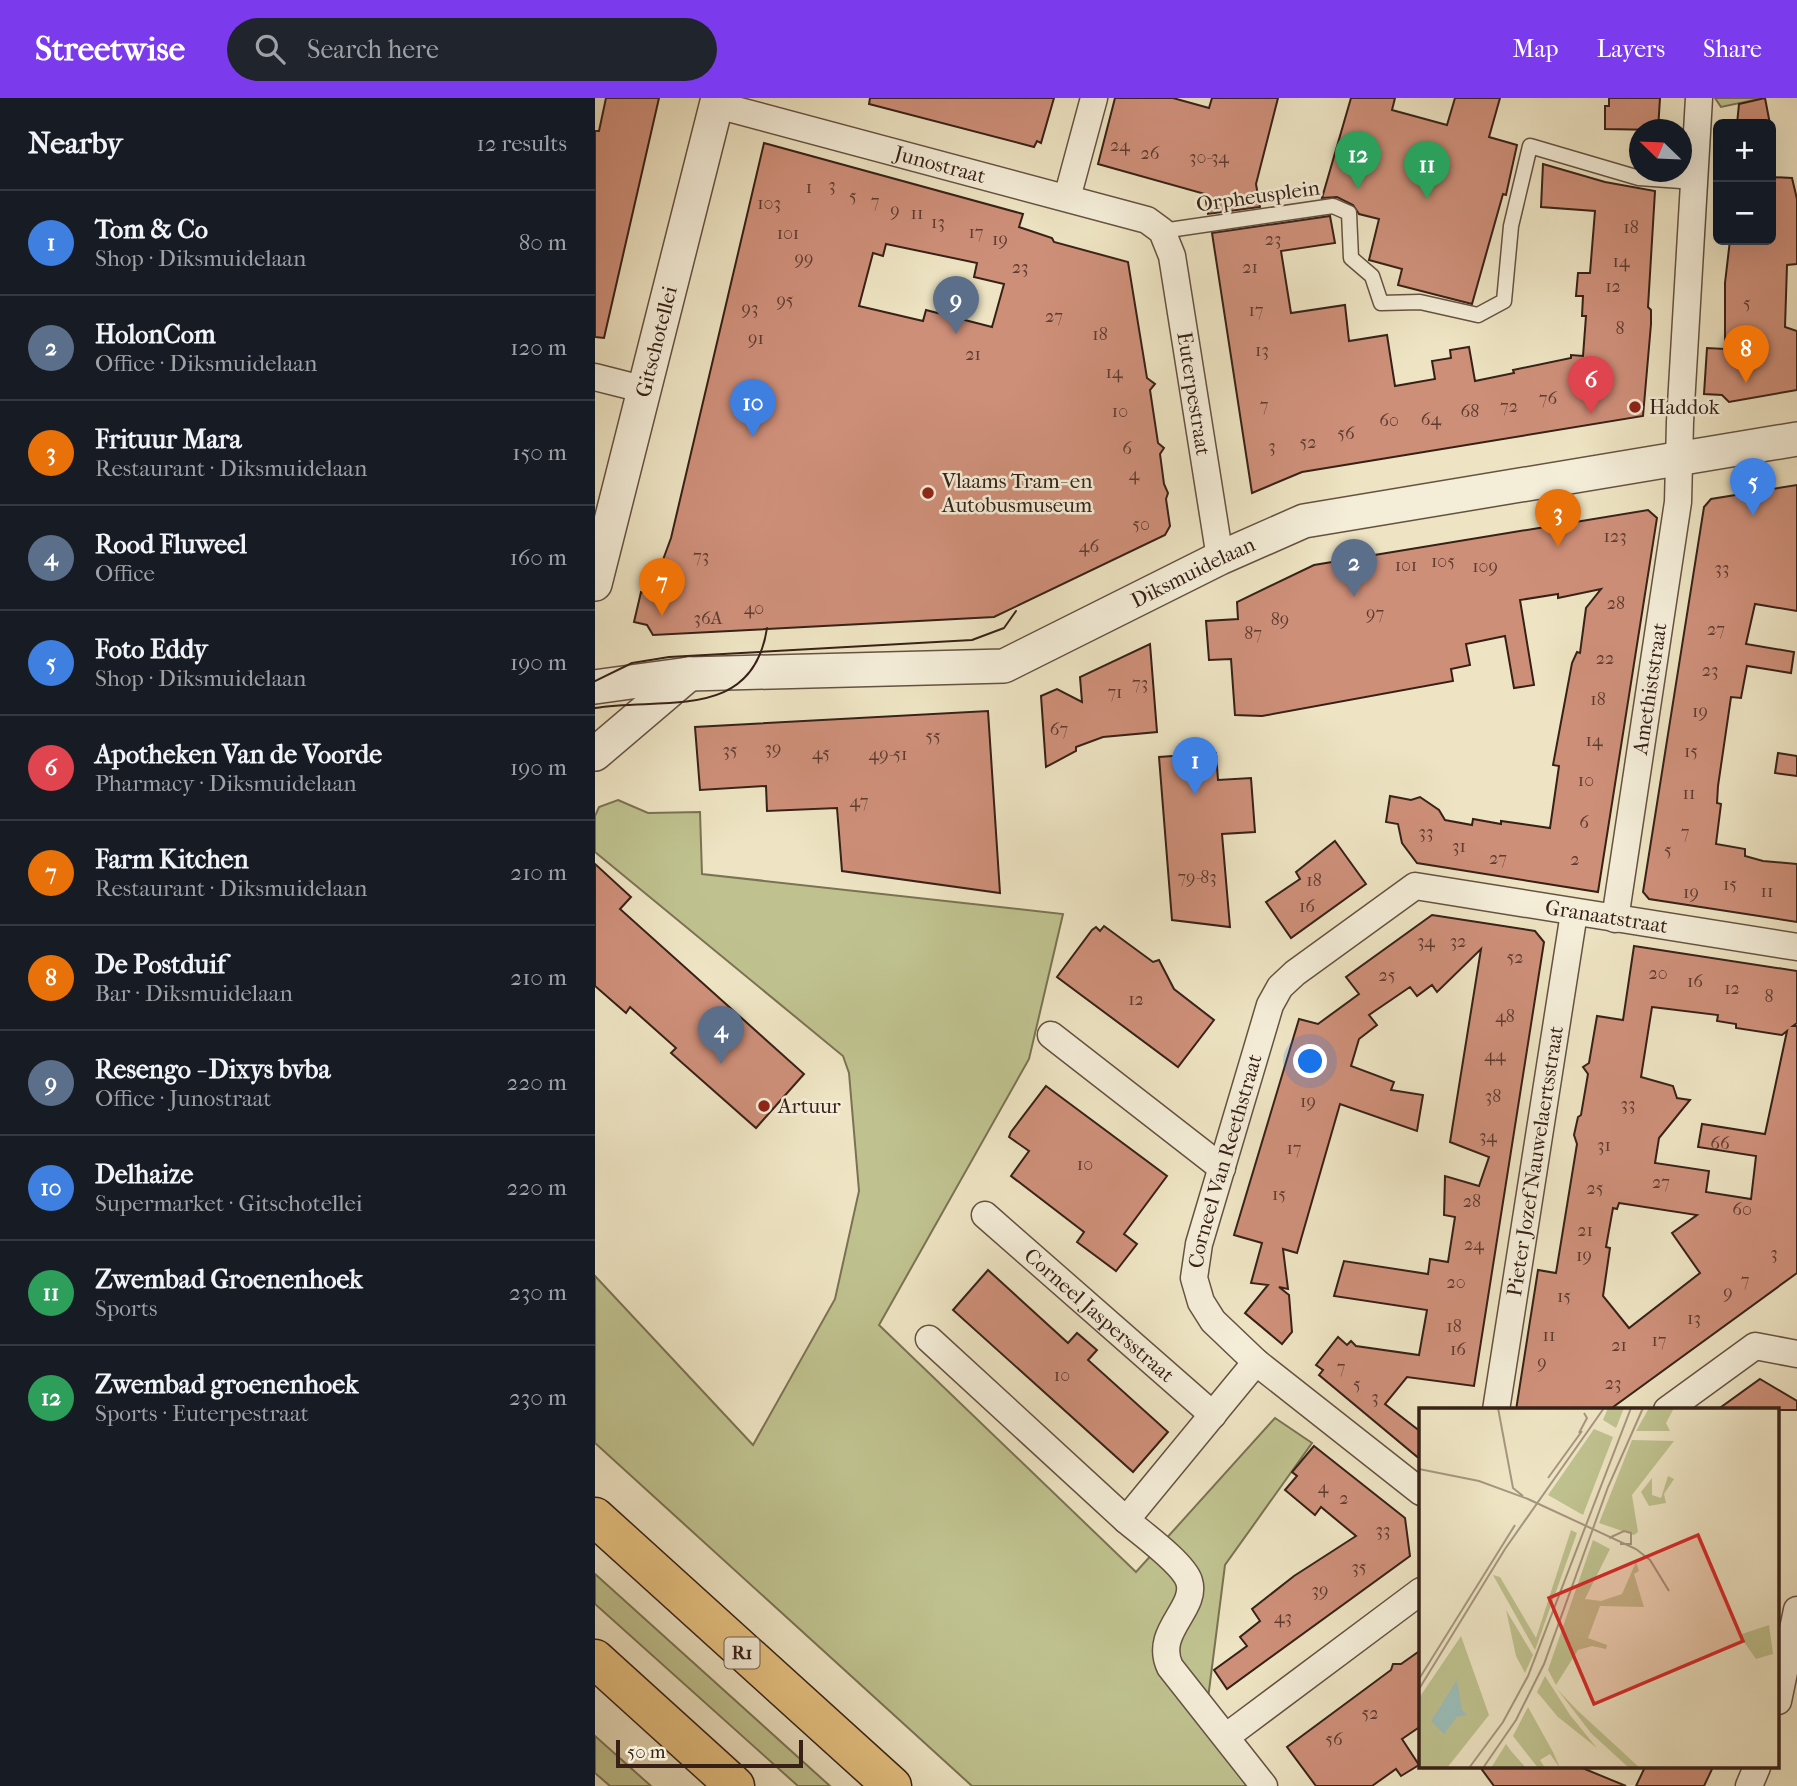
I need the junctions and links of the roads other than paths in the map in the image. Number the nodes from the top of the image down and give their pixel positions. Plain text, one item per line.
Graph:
1 (1094, 98) edge
2 (1699, 98) edge
3 (717, 102) edge
4 (1695, 183) junction
5 (1066, 198) junction
6 (1162, 231) junction
7 (595, 377) edge
8 (646, 390) junction
9 (1797, 439) edge
10 (1679, 458) junction
11 (1220, 558) junction
12 (595, 584) edge
13 (688, 674) junction
14 (595, 687) edge
15 (595, 754) edge
16 (1415, 886) joint
17 (1574, 913) junction
18 (1615, 919) junction
19 (1797, 947) edge
20 (1051, 1035) dead end
21 (1222, 1168) junction
22 (985, 1215) dead end
23 (929, 1339) dead end
24 (1797, 1354) edge
25 (1257, 1363) junction
26 (1496, 1408) edge
27 (1670, 1408) edge
28 (1213, 1415) junction
29 (1419, 1490) edge
30 (595, 1517) edge
31 (1126, 1520) junction
32 (1419, 1592) edge
33 (1797, 1610) edge
34 (595, 1659) edge
35 (1779, 1696) edge
36 (1227, 1736) junction
37 (1757, 1768) edge
38 (735, 1786) edge
39 (892, 1786) edge
40 (1263, 1786) edge
41 (1749, 1786) edge

1 - 5 street
2 - 4 street, Amethiststraat
3 - 5 street, Junostraat
3 - 8 street, Gitschotellei
4 - 6 lane, Orpheusplein
4 - 10 street, Amethiststraat
5 - 6 street, Junostraat
6 - 11 street, Euterpestraat
7 - 8 street
8 - 12 street, Gitschotellei
9 - 10 street, Diksmuidelaan
10 - 11 street, Diksmuidelaan
10 - 18 street, Amethiststraat
11 - 13 street, Diksmuidelaan
13 - 14 street, Diksmuidelaan
13 - 15 street
16 - 17 street, Granaatstraat
16 - 21 street, Corneel Van Reethstraat
17 - 18 street, Granaatstraat
17 - 26 street, Pieter Jozef Nauwelaertsstraat
18 - 19 street, Granaatstraat
20 - 21 street
21 - 25 street, Corneel Van Reethstraat
22 - 28 street, Corneel Jaspersstraat
23 - 31 street
24 - 27 street
25 - 28 street
25 - 29 street, Corneel Van Reethstraat
28 - 31 street
30 - 39 highway, R1
31 - 36 street
32 - 36 street
33 - 35 street
34 - 38 highway
36 - 40 street
37 - 41 street

